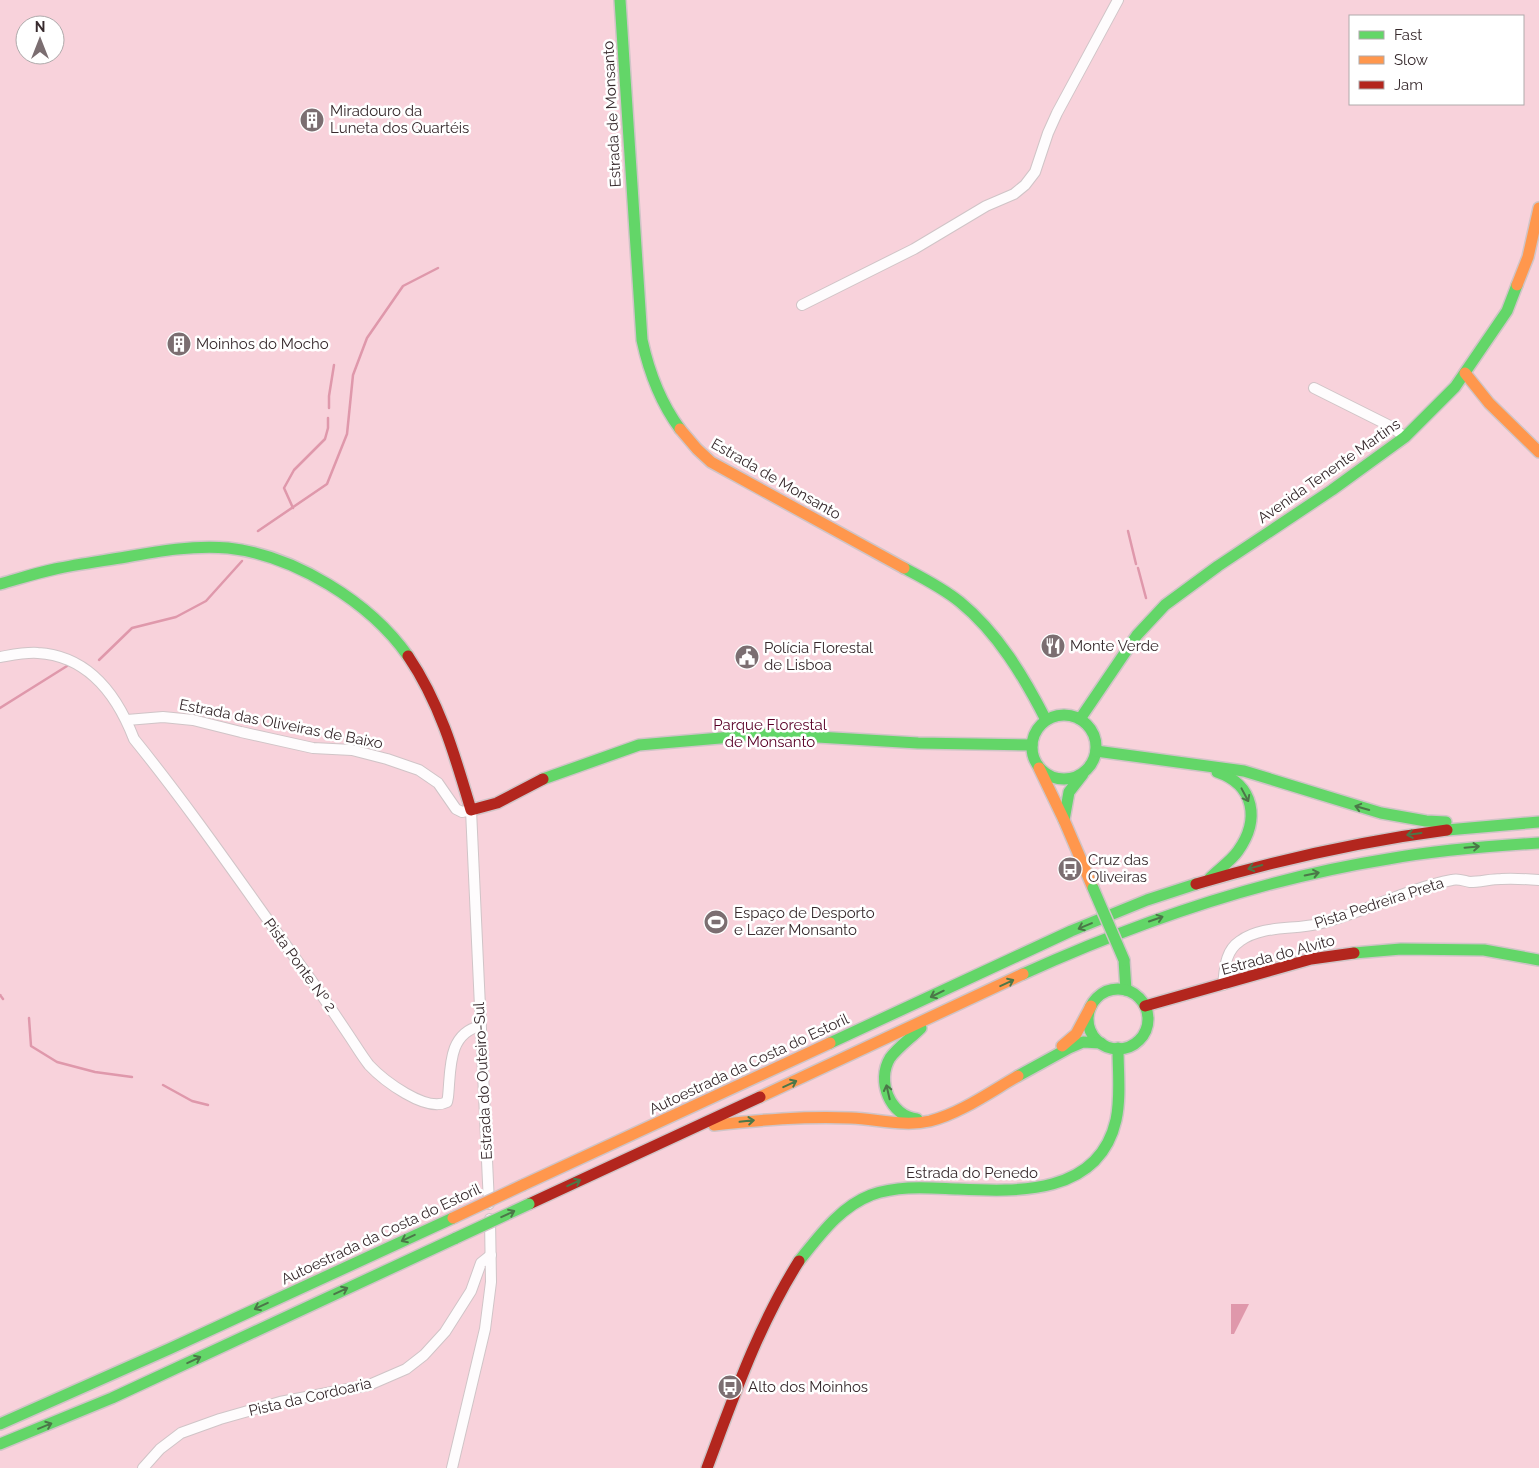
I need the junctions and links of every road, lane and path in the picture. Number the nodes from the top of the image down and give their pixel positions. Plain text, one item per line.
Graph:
1 (620, 0) edge
2 (1118, 0) edge
3 (1539, 208) edge
4 (802, 305) dead end
5 (1465, 373) junction
6 (1314, 388) dead end
7 (1405, 437) junction
8 (1539, 452) edge
9 (0, 584) edge
10 (0, 657) edge
11 (1080, 718) junction
12 (127, 720) junction
13 (1046, 720) junction
14 (1032, 745) junction
15 (1096, 751) junction
16 (1036, 762) junction
17 (1207, 767) junction
18 (1085, 772) junction
19 (471, 810) junction
20 (1064, 820) junction
21 (1539, 822) edge
22 (1497, 825) junction
23 (1539, 843) edge
24 (1208, 880) junction
25 (1539, 880) edge
26 (1539, 960) edge
27 (1223, 985) junction
28 (1126, 990) junction
29 (1091, 1006) junction
30 (1145, 1006) junction
31 (931, 1018) junction
32 (480, 1026) junction
33 (1101, 1043) junction
34 (1118, 1048) junction
35 (698, 1126) junction
36 (491, 1255) junction
37 (0, 1424) edge
38 (0, 1444) edge
39 (143, 1468) edge
40 (452, 1468) edge
41 (707, 1468) edge

1 - 13 main road, Estrada de Monsanto
2 - 4 street
3 - 5 main road, Avenida Tenente Martins
5 - 7 main road, Avenida Tenente Martins
5 - 8 main road
6 - 7 street
7 - 11 main road, Avenida Tenente Martins
9 - 19 main road
10 - 12 street
11 - 13 main road
11 - 15 main road
12 - 19 street, Estrada das Oliveiras de Baixo
12 - 32 street, Pista Ponte Nº 2
13 - 14 main road
14 - 16 main road
14 - 19 main road
15 - 17 main road
15 - 18 main road
16 - 18 main road
16 - 20 main road
22 -> 17 main road
17 -> 24 main road
18 - 20 main road
19 - 32 street, Estrada do Outeiro-Sul
20 - 28 main road, bridge
21 - 22 main road, Autoestrada da Costa do Estoril
22 -> 24 main road, Autoestrada da Costa do Estoril
31 -> 23 main road
24 -> 37 main road, Autoestrada da Costa do Estoril, bridge
25 - 27 street, Pista Pedreira Preta
26 - 27 main road, Estrada do Alvito
27 - 30 main road, Estrada do Alvito
28 - 29 main road
28 - 30 main road
29 -> 31 main road
29 - 33 main road
30 - 34 main road
35 -> 31 main road
32 - 36 street, Estrada do Outeiro-Sul
33 - 34 main road
35 -> 33 main road
34 - 41 main road, Estrada do Penedo
38 -> 35 main road, bridge
36 - 39 street, Pista da Cordoaria
36 - 40 street, Estrada do Outeiro-Sul

